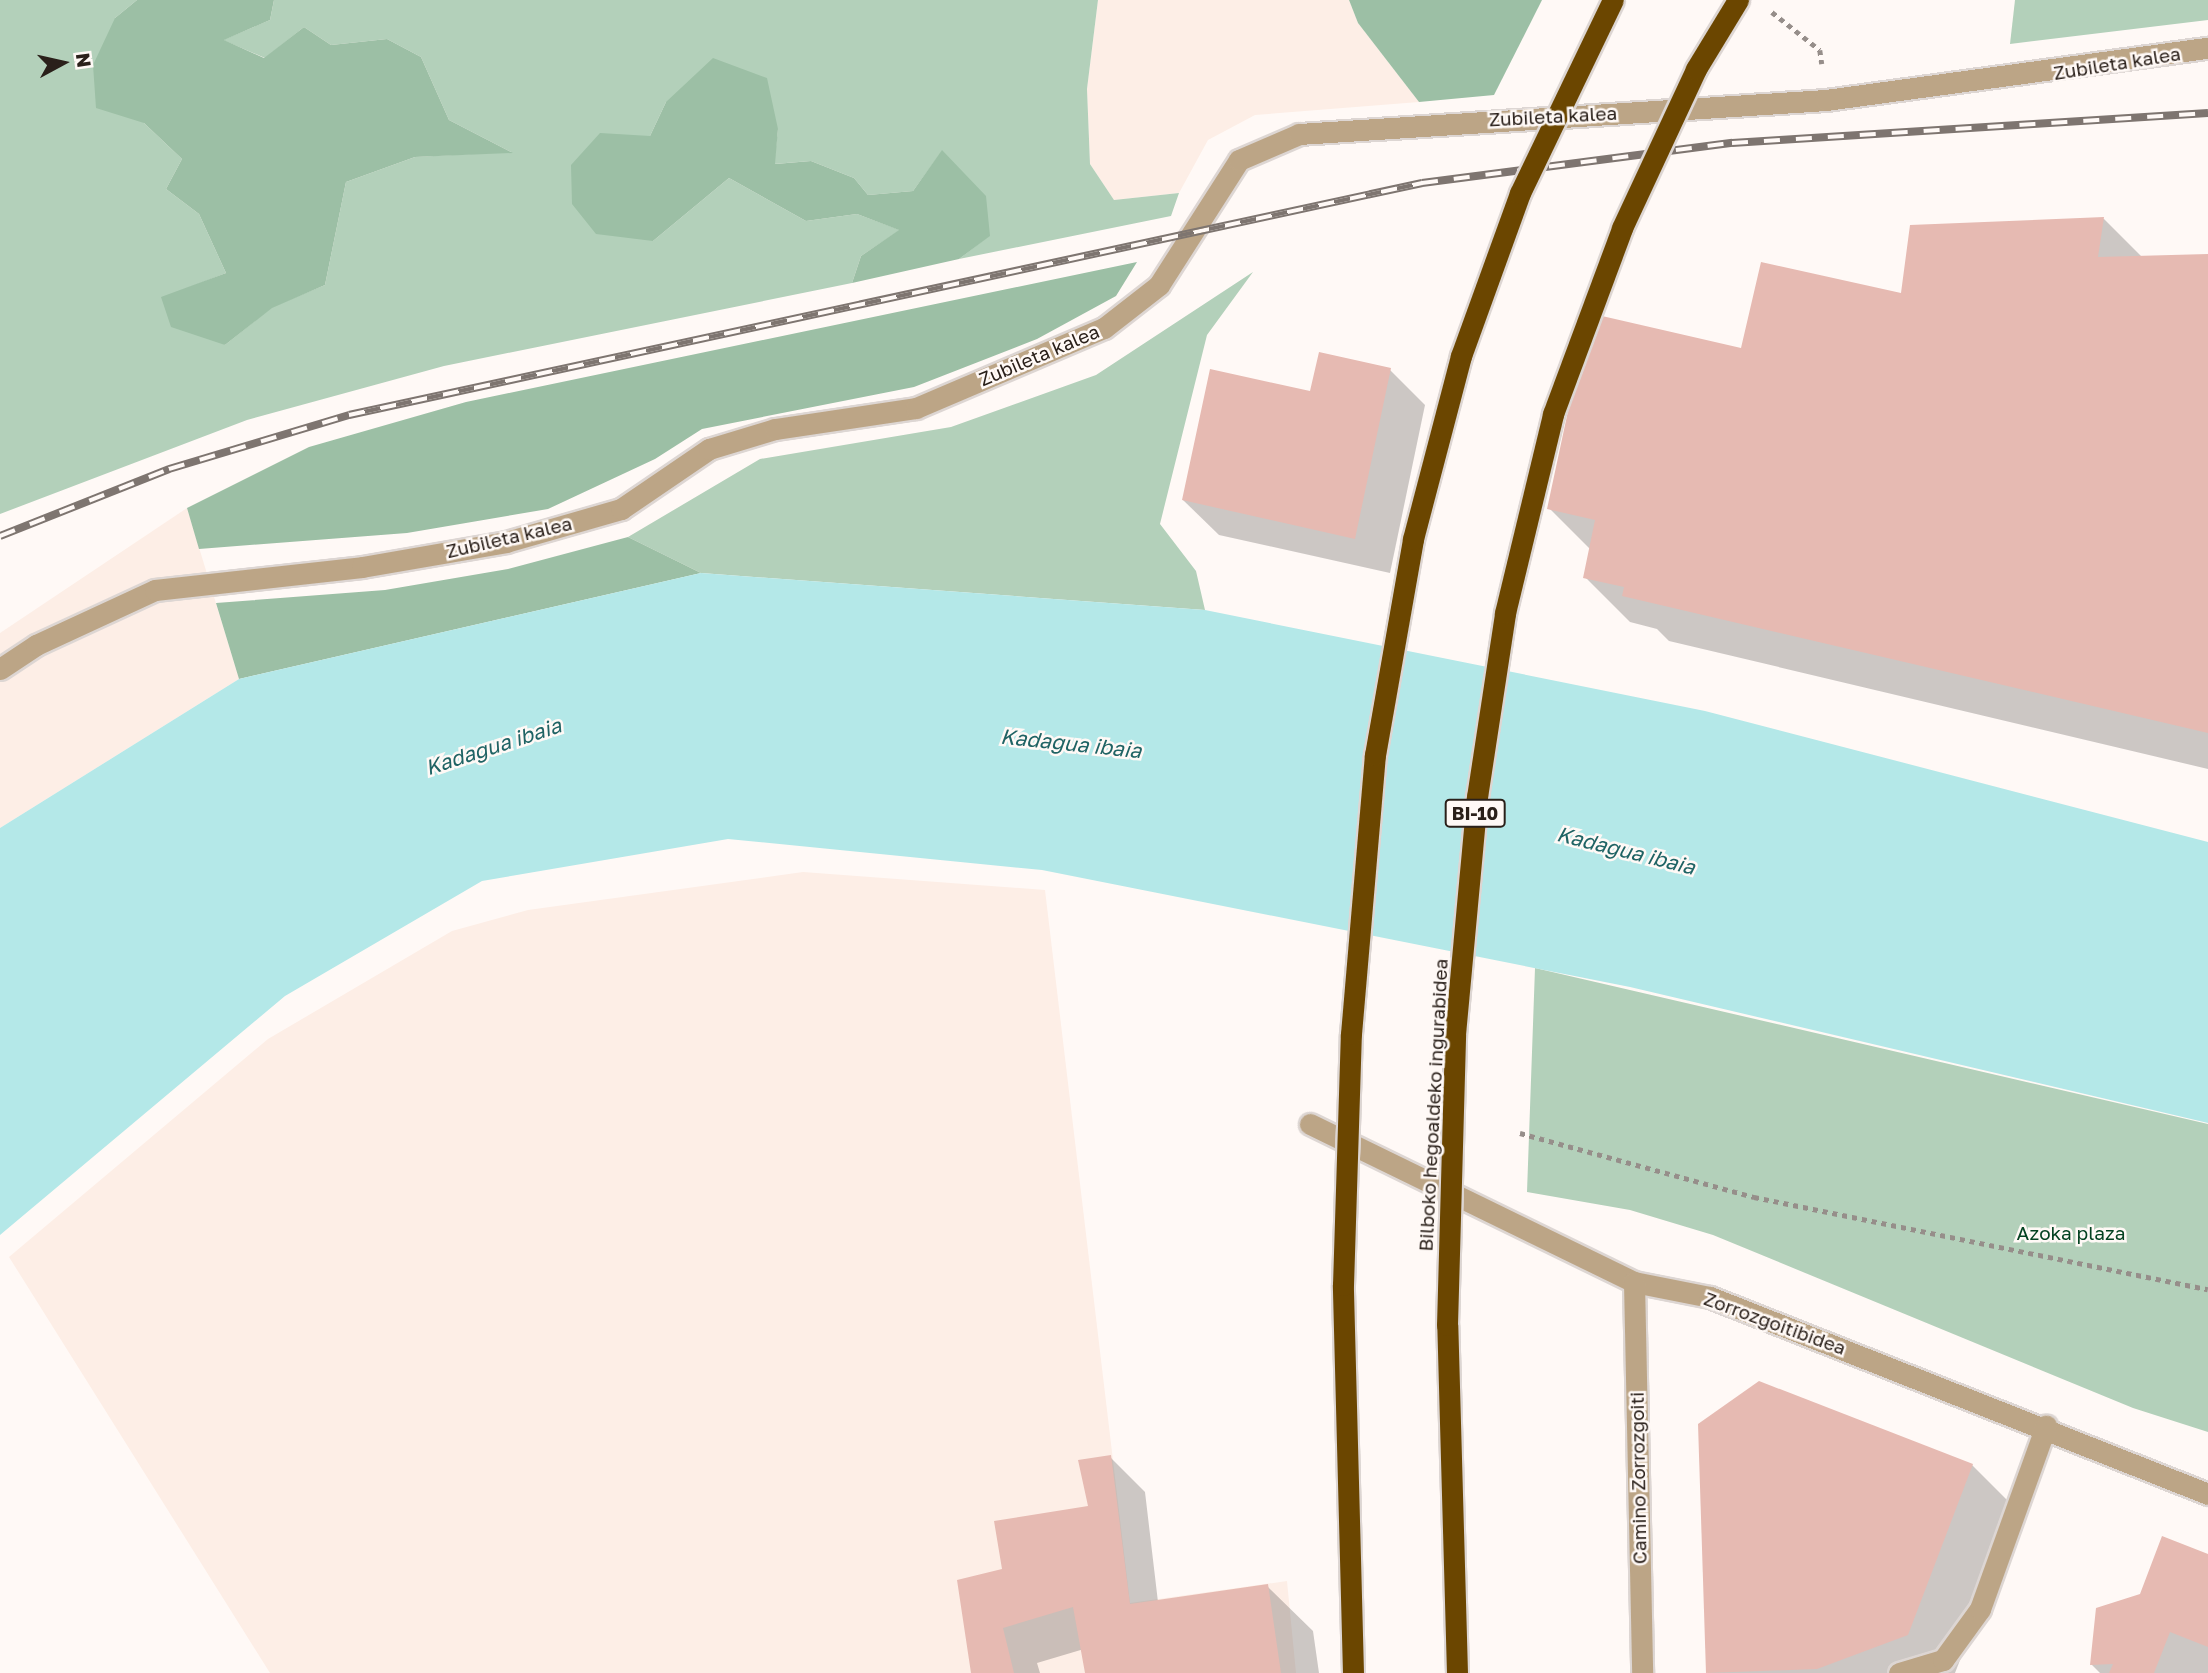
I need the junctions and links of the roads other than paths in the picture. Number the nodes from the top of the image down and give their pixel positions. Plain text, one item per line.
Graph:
1 (1613, 0) edge
2 (1738, 0) edge
3 (2208, 48) edge
4 (0, 669) edge
5 (1310, 1124) dead end
6 (1634, 1282) junction
7 (2046, 1426) junction
8 (2208, 1494) edge
9 (1353, 1673) edge
10 (1457, 1673) edge
11 (1642, 1673) edge
12 (1899, 1673) edge

1 - 9 highway, bridge
2 - 10 highway, Bilboko hegoaldeko ingurabidea / BI-10, bridge
3 - 4 street, Zubileta kalea
5 - 6 street, Zorrozgoitibidea
6 - 7 street, Zorrozgoitibidea
6 - 11 street, Camino Zorrozgoiti
7 - 8 street, Zorrozgoitibidea
7 - 12 street

